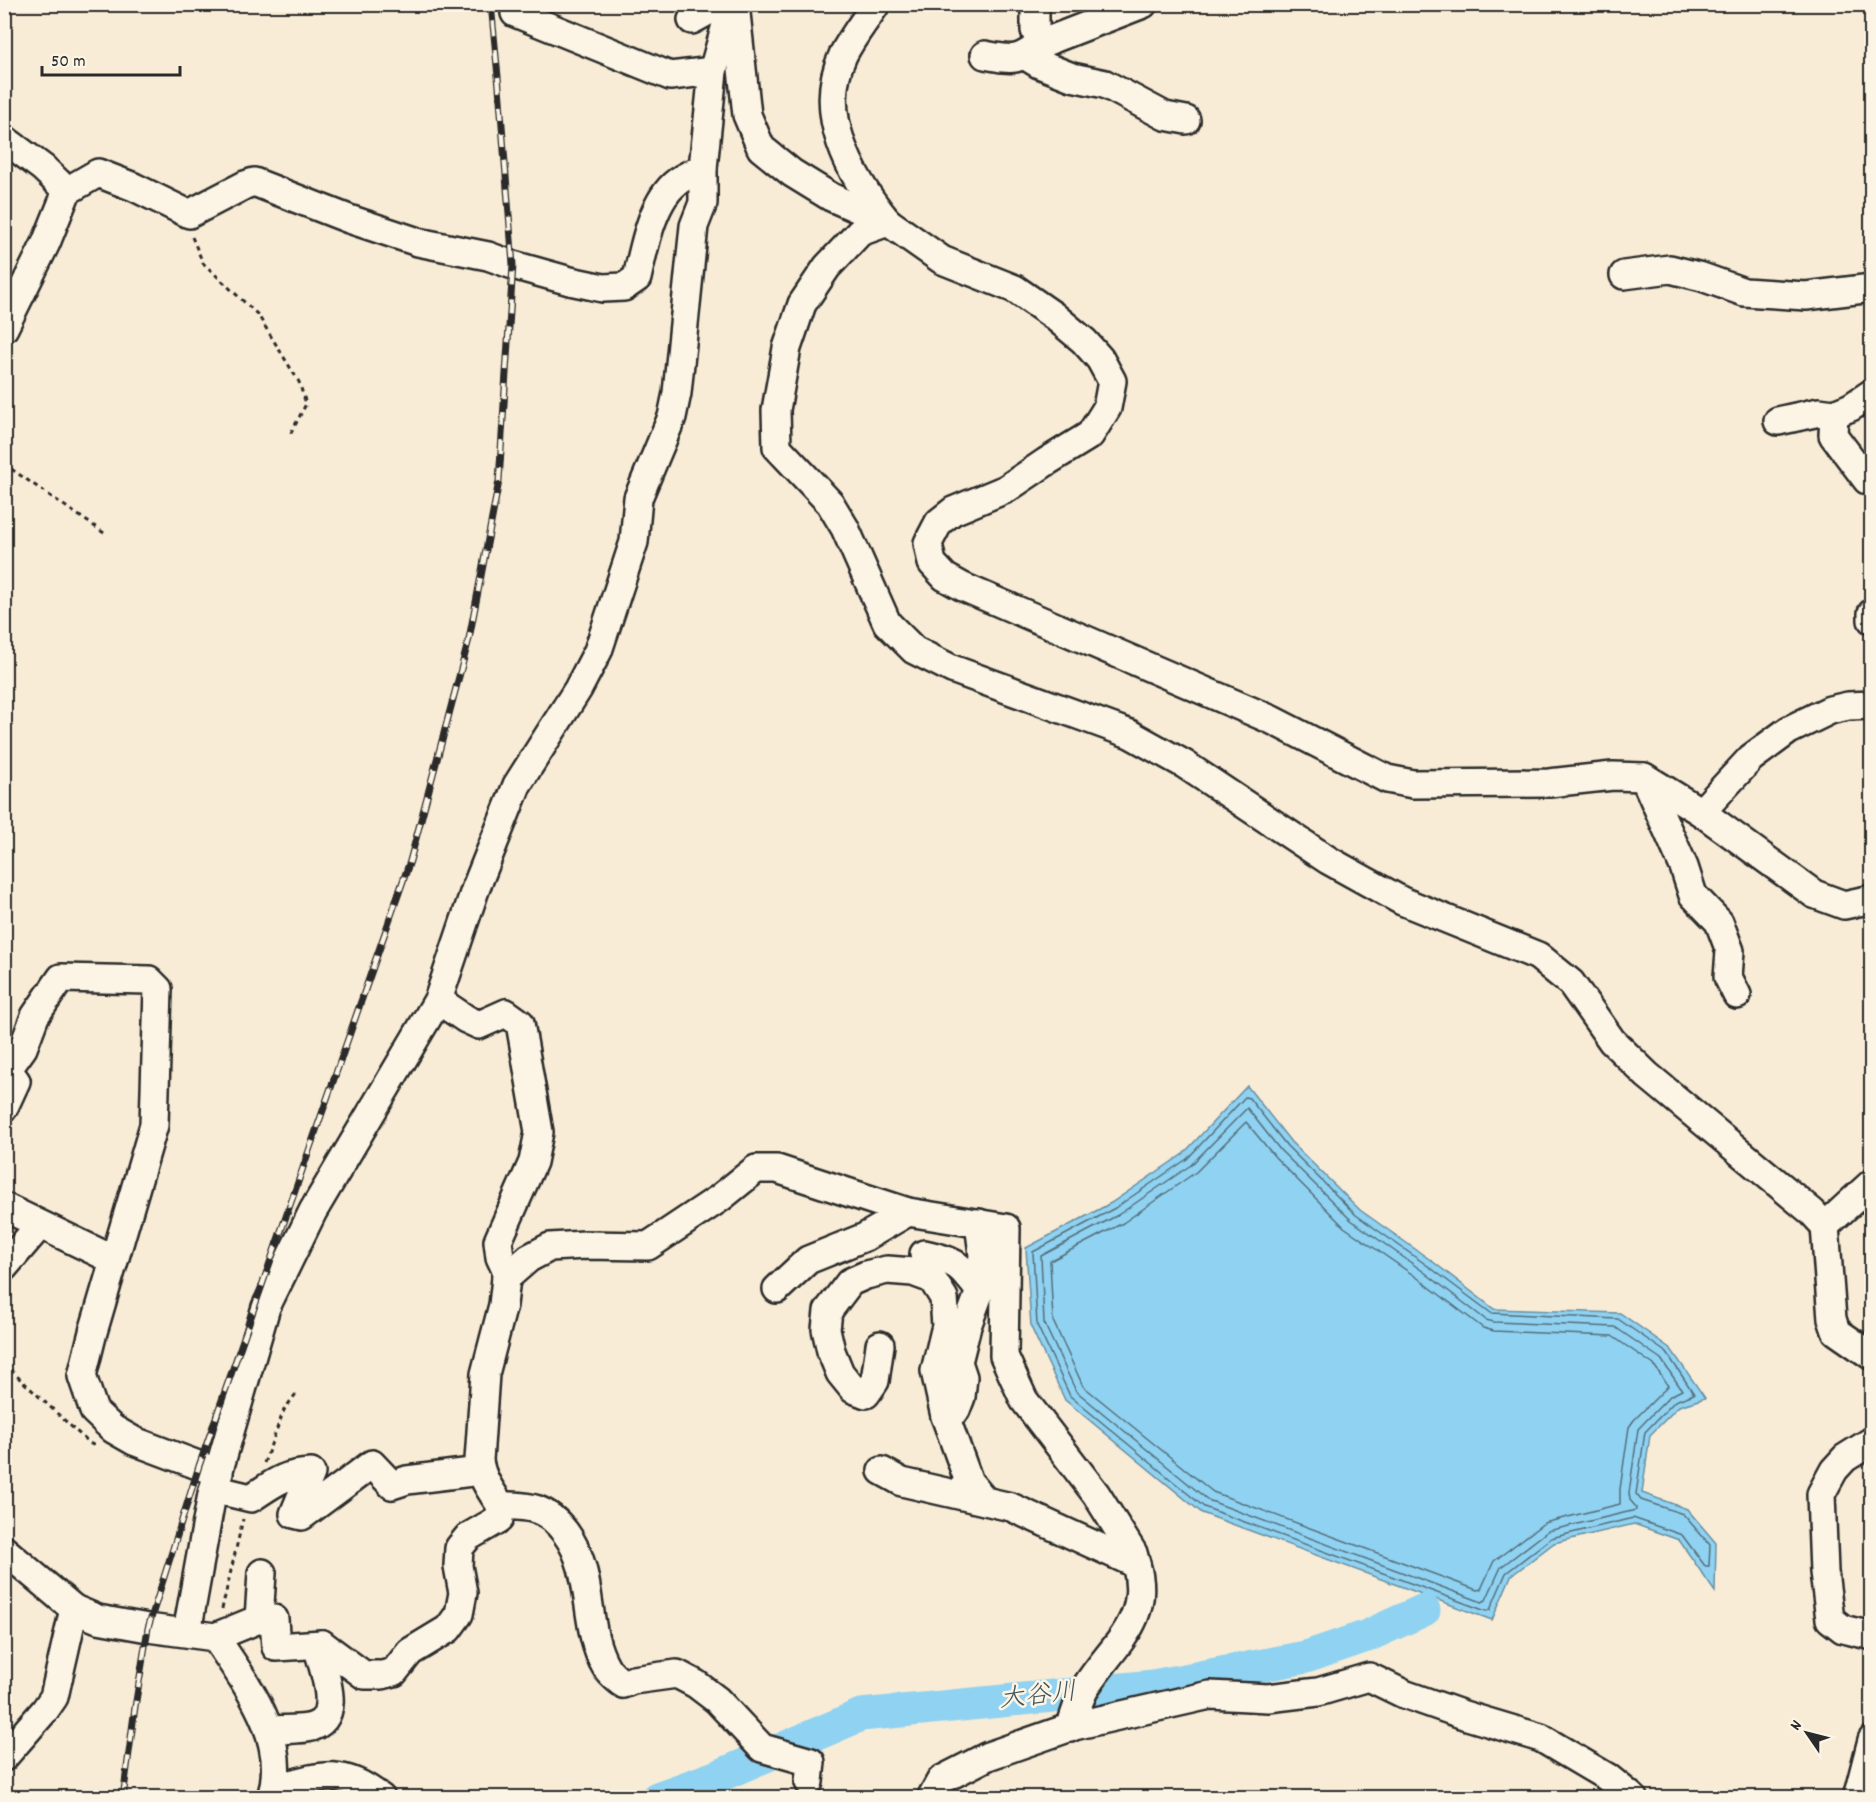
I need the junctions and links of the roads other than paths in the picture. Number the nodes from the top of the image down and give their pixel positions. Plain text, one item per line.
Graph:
1 (721, 4) edge
2 (734, 4) edge
3 (876, 4) edge
4 (1035, 4) edge
5 (1143, 4) edge
6 (515, 13) dead end
7 (692, 20) dead end
8 (1033, 50) junction
9 (985, 55) dead end
10 (713, 71) junction
11 (1186, 120) dead end
12 (4, 139) edge
13 (703, 168) junction
14 (67, 190) junction
15 (888, 222) junction
16 (1624, 275) dead end
17 (1872, 288) edge
18 (4, 328) edge
19 (1872, 393) edge
20 (1834, 414) junction
21 (1778, 421) dead end
22 (1867, 480) dead end
23 (1872, 613) edge
24 (1872, 620) edge
25 (1872, 705) edge
26 (1644, 777) junction
27 (1701, 812) junction
28 (1870, 901) edge
29 (1737, 994) dead end
30 (438, 1000) junction
31 (6, 1067) edge
32 (4, 1107) edge
33 (1872, 1183) edge
34 (4, 1207) edge
35 (908, 1212) junction
36 (979, 1223) junction
37 (40, 1226) junction
38 (1825, 1226) junction
39 (924, 1254) dead end
40 (114, 1260) junction
41 (4, 1268) edge
42 (506, 1278) junction
43 (777, 1289) dead end
44 (980, 1291) junction
45 (880, 1345) dead end
46 (1872, 1356) edge
47 (945, 1416) junction
48 (1872, 1441) edge
49 (480, 1471) junction
50 (882, 1472) dead end
51 (216, 1481) junction
52 (985, 1501) junction
53 (501, 1506) junction
54 (4, 1550) edge
55 (1136, 1564) junction
56 (262, 1573) dead end
57 (74, 1609) junction
58 (259, 1619) junction
59 (187, 1632) junction
60 (1872, 1636) edge
61 (215, 1637) junction
62 (322, 1644) junction
63 (1070, 1728) junction
64 (270, 1730) junction
65 (1872, 1740) edge
66 (4, 1757) edge
67 (809, 1782) dead end
68 (273, 1793) edge
69 (381, 1797) edge
70 (931, 1797) edge
71 (1633, 1797) edge
72 (1857, 1797) edge

1 - 7 street
2 - 10 street
2 - 15 street
3 - 15 street
4 - 8 street
5 - 8 street
6 - 10 street
8 - 9 street
8 - 11 street
10 - 13 street
12 - 14 street
13 - 14 street
13 - 30 street
14 - 18 street
15 - 26 street
15 - 38 street
16 - 17 street
19 - 20 street
20 - 21 street
20 - 22 street
23 - 24 street
25 - 27 street
26 - 27 street
26 - 29 street
27 - 28 street
30 - 42 street
30 - 51 street
31 - 32 street
31 - 40 street
33 - 38 street
34 - 37 street
35 - 36 street
35 - 42 street
35 - 43 street
36 - 44 street
36 - 55 street
37 - 40 street
37 - 41 street
38 - 46 street
39 - 44 street
40 - 51 street
42 - 49 street
44 - 47 street
45 - 47 street
47 - 52 street
48 - 60 street
49 - 51 street
49 - 53 street
50 - 52 street
51 - 59 street
52 - 55 street
53 - 62 street
53 - 67 street
54 - 57 street
55 - 63 street
56 - 58 street
57 - 59 street
57 - 66 street
58 - 61 street
58 - 62 street
59 - 61 street
61 - 64 street
62 - 64 street
63 - 70 street
63 - 71 street
64 - 68 street
65 - 72 street
68 - 69 street

